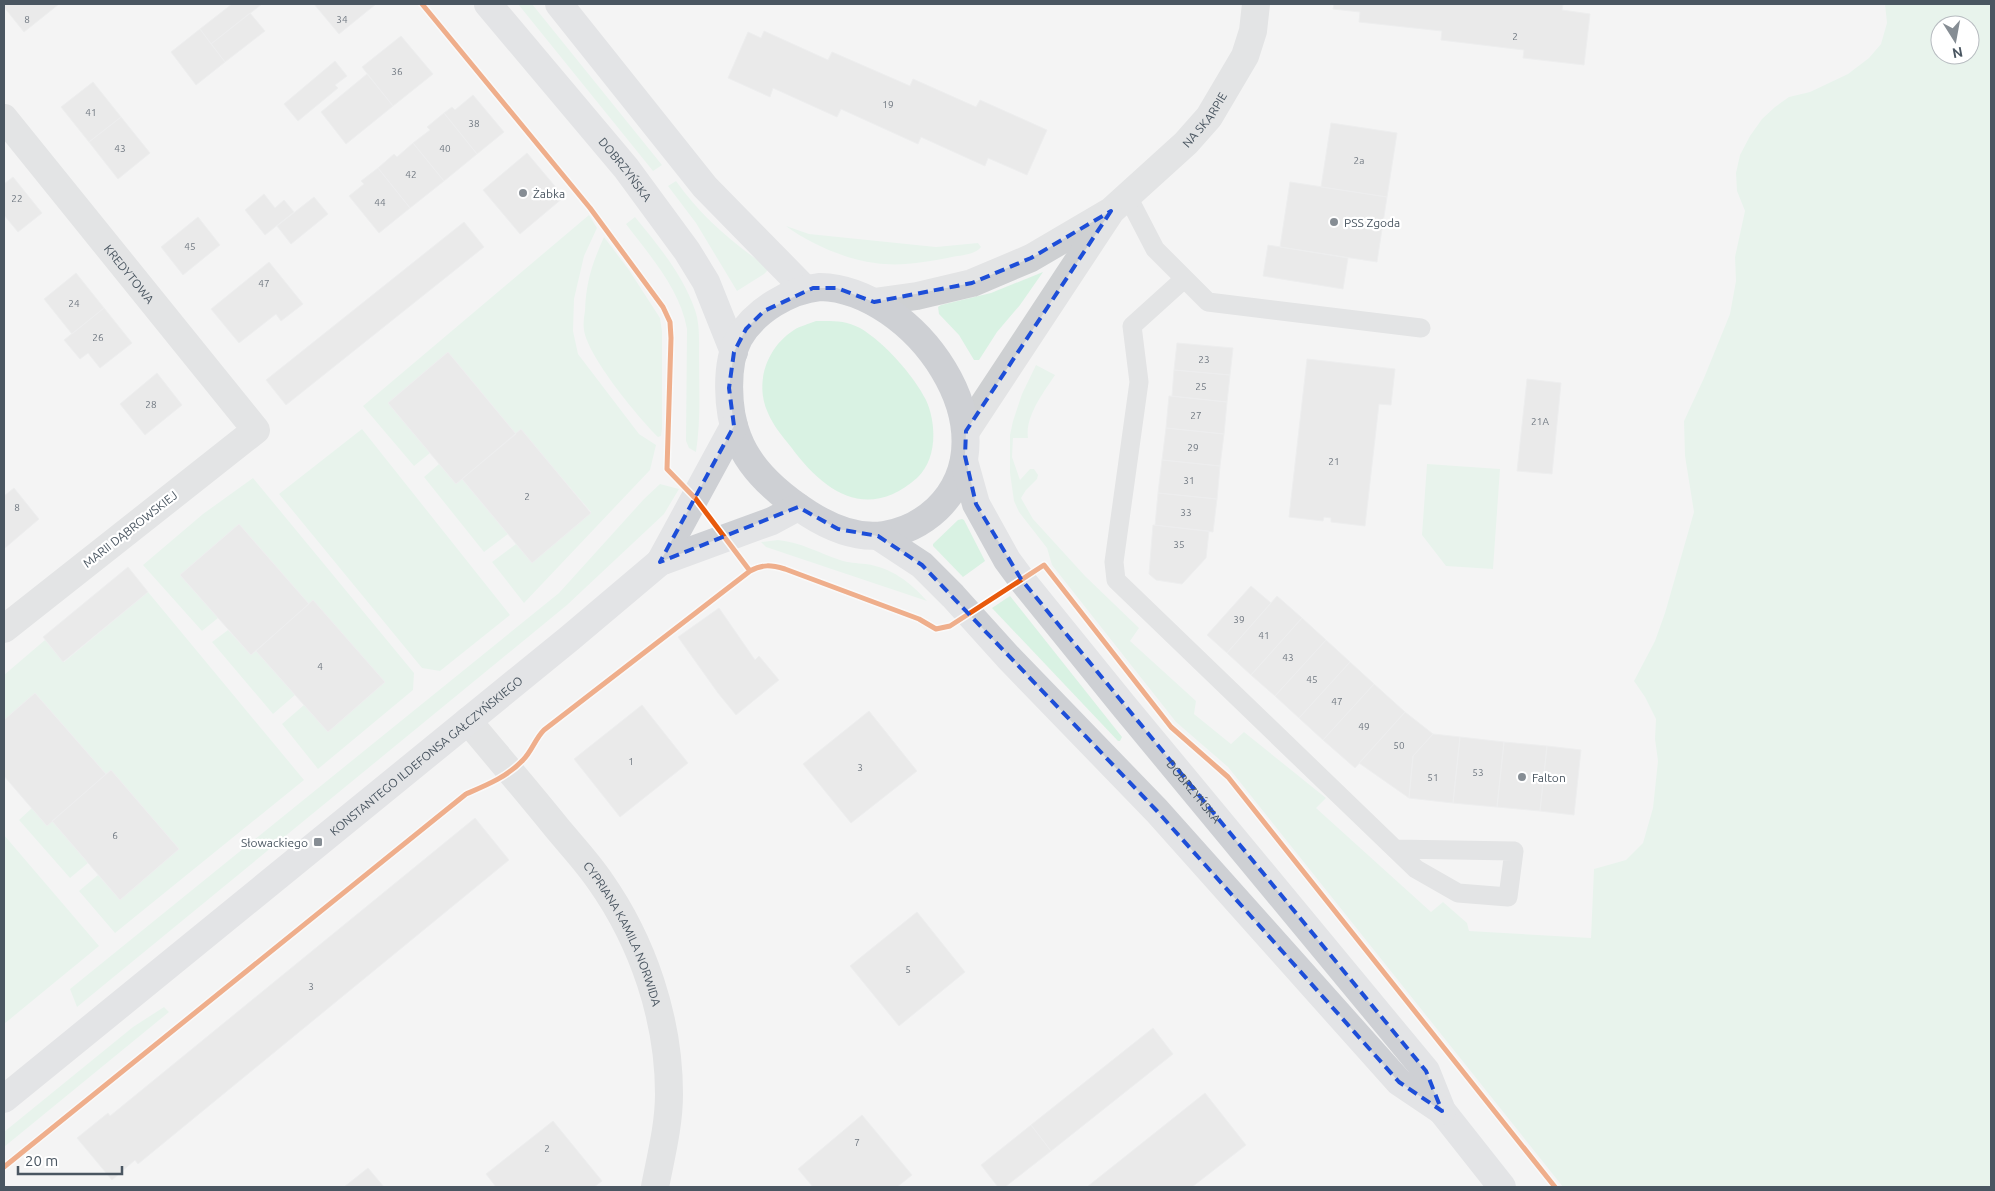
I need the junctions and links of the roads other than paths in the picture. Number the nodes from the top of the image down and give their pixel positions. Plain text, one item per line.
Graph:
1 (488, 4) edge
2 (559, 4) edge
3 (1256, 4) edge
4 (4, 118) edge
5 (1119, 204) junction
6 (1184, 279) junction
7 (805, 289) junction
8 (874, 302) junction
9 (1421, 328) dead end
10 (734, 352) junction
11 (734, 426) junction
12 (256, 430) joint
13 (966, 431) junction
14 (964, 461) junction
15 (798, 507) junction
16 (878, 536) junction
17 (660, 562) junction
18 (4, 629) edge
19 (468, 721) junction
20 (1395, 849) junction
21 (4, 1099) edge
22 (1442, 1111) junction
23 (655, 1187) edge
24 (1502, 1187) edge

1 - 10 main road, DOBRZYŃSKA
2 - 7 main road
3 - 5 street, NA SKARPIE
4 - 12 street, KREDYTOWA
5 - 6 lane
5 - 8 street
5 - 13 street
6 - 9 lane
6 - 20 lane
7 - 8 main road
7 - 10 main road
8 - 13 main road
10 - 11 main road
11 - 15 main road
11 - 17 main road, KONSTANTEGO ILDEFONSA GAŁCZYŃSKIEGO
12 - 18 street, MARII DĄBROWSKIEJ
13 - 14 main road
14 - 16 main road
14 - 22 main road, DOBRZYŃSKA
15 - 16 main road
15 - 17 main road, KONSTANTEGO ILDEFONSA GAŁCZYŃSKIEGO
16 - 22 main road, DOBRZYŃSKA
17 - 19 main road, KONSTANTEGO ILDEFONSA GAŁCZYŃSKIEGO
19 - 21 main road, KONSTANTEGO ILDEFONSA GAŁCZYŃSKIEGO
19 - 23 street, CYPRIANA KAMILA NORWIDA
20 - 20 lane
22 - 24 main road, DOBRZYŃSKA

